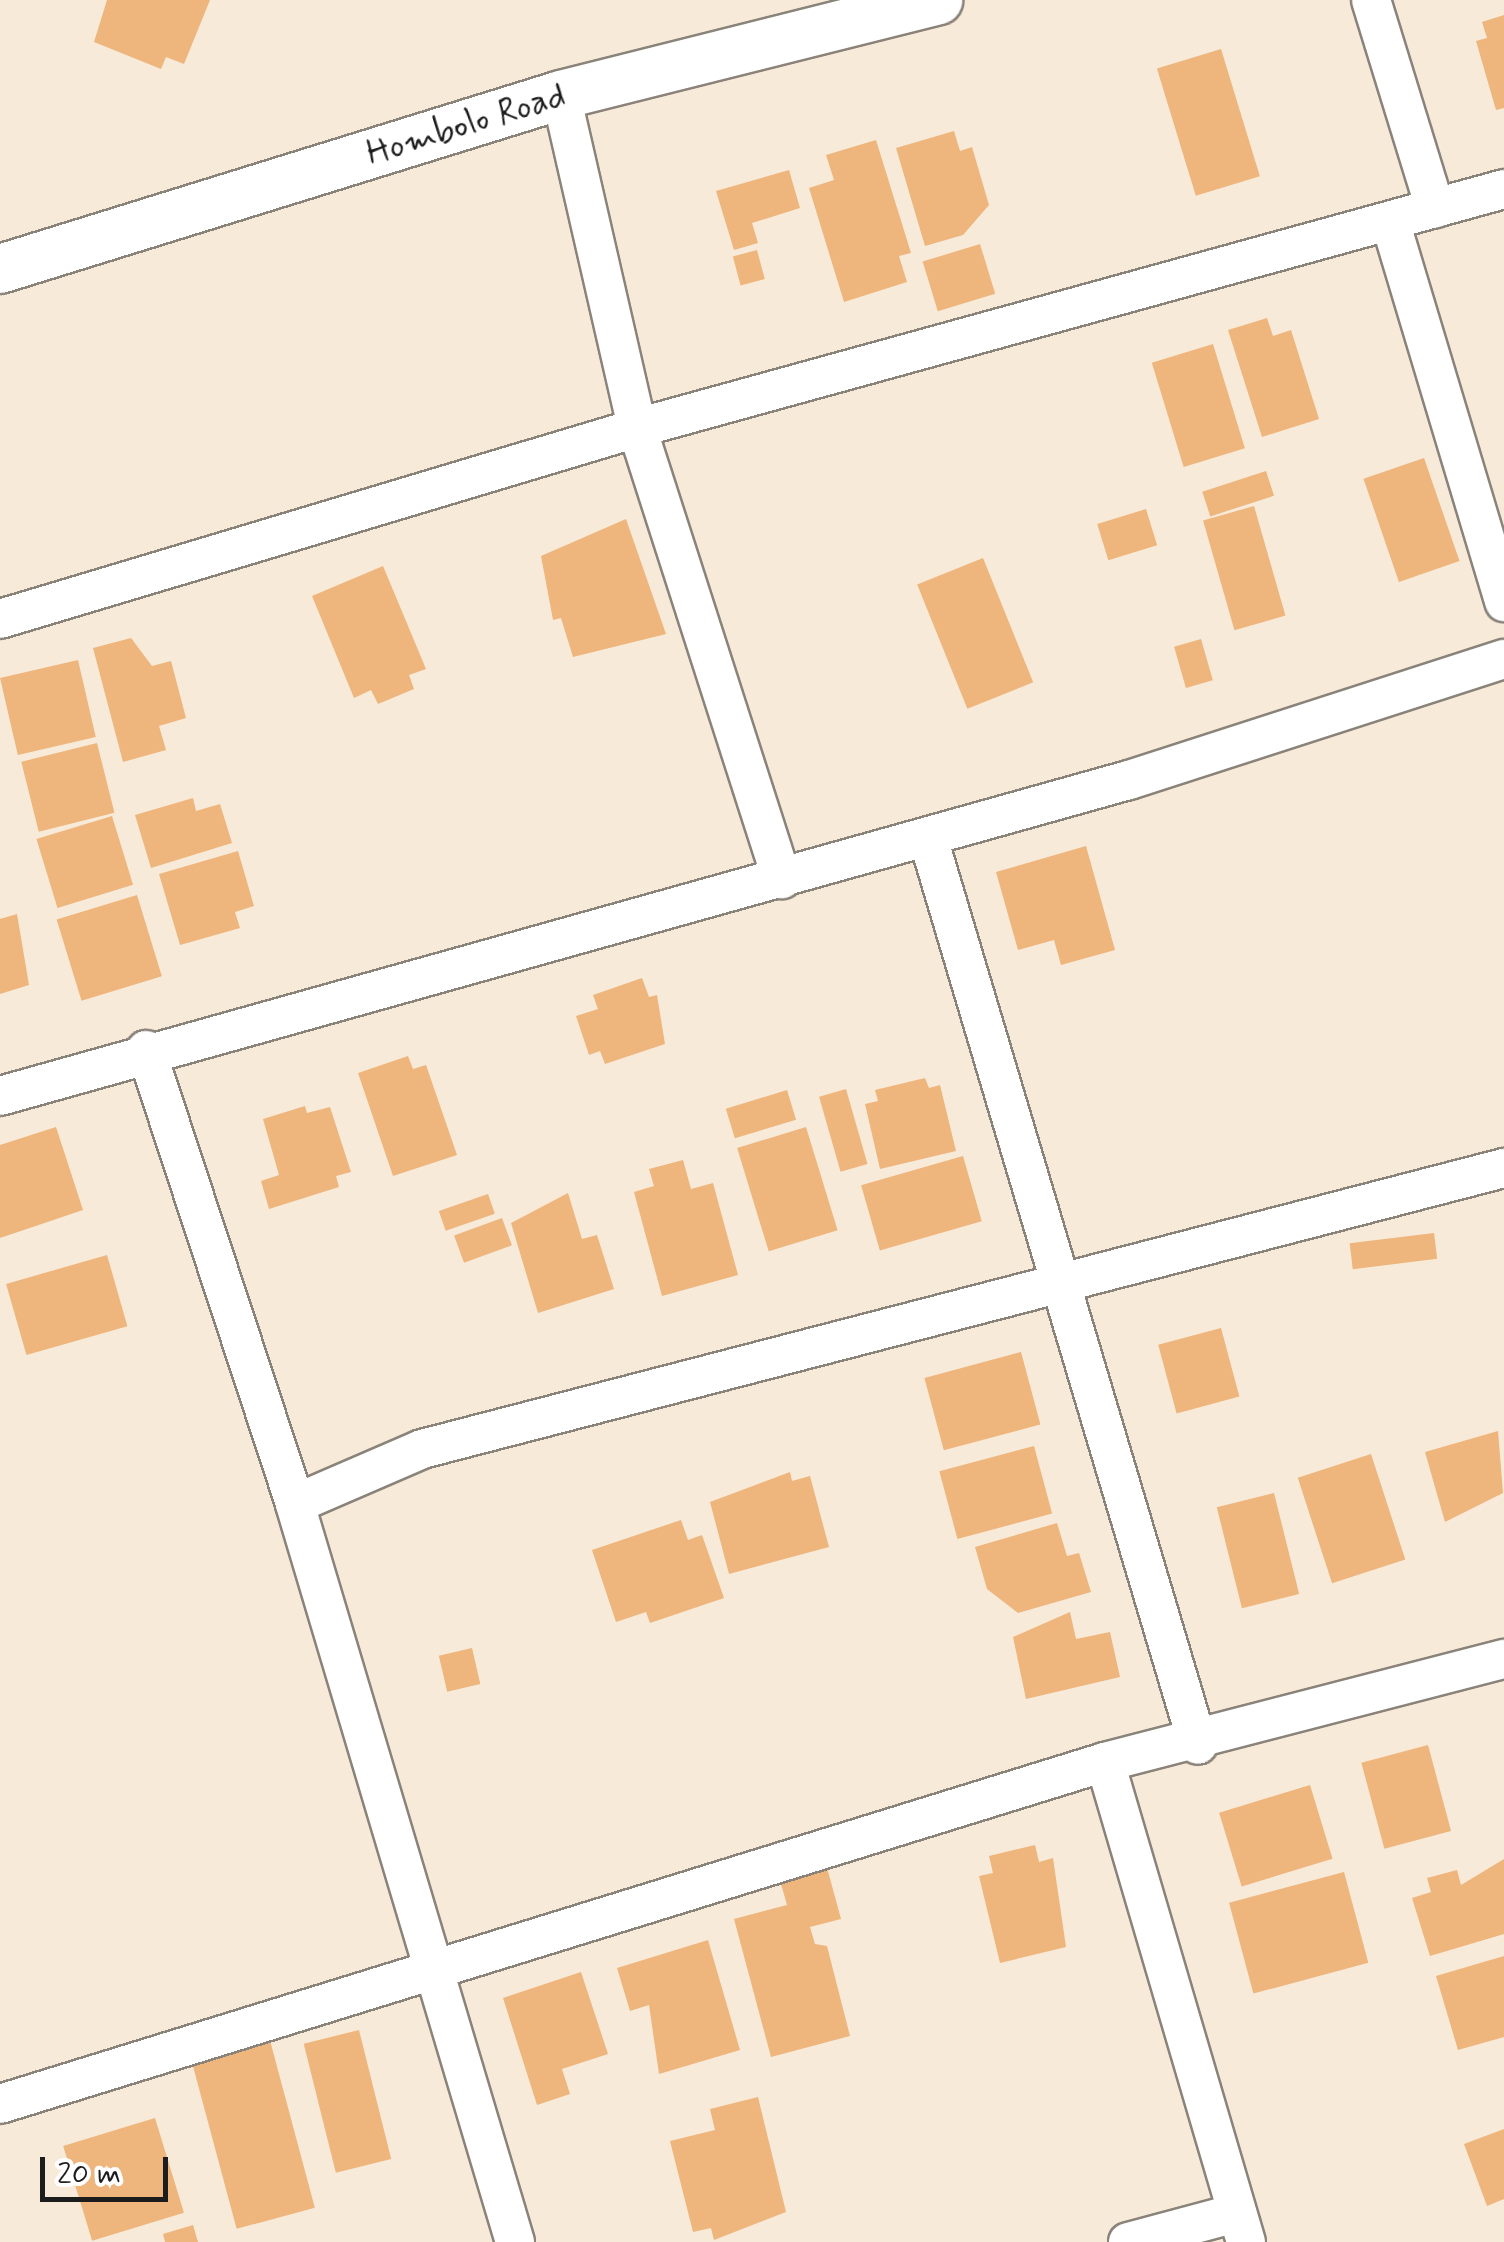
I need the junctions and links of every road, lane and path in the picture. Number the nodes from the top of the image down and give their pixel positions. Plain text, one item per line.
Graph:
1 (938, 0) edge
2 (1371, 0) edge
3 (561, 96) junction
4 (1504, 189) edge
5 (1436, 208) junction
6 (1390, 220) junction
7 (0, 269) edge
8 (637, 428) junction
9 (1504, 602) edge
10 (0, 619) edge
11 (1504, 659) edge
12 (928, 838) junction
13 (782, 879) junction
14 (146, 1050) junction
15 (0, 1096) edge
16 (1504, 1168) edge
17 (1057, 1280) junction
18 (294, 1504) junction
19 (1504, 1659) edge
20 (1198, 1745) junction
21 (1105, 1762) junction
22 (437, 1965) junction
23 (0, 2104) edge
24 (1241, 2228) edge
25 (515, 2242) edge
26 (1128, 2242) edge

1 - 3 street, Hombolo Road
2 - 5 street
3 - 7 street, Hombolo Road
3 - 8 street
4 - 5 street
5 - 6 street
6 - 8 street
6 - 9 street
8 - 10 street
8 - 13 street
11 - 12 street
12 - 13 street
12 - 17 street
13 - 14 street
14 - 15 street
14 - 18 street
16 - 17 street
17 - 18 street
17 - 20 street
18 - 22 street
19 - 20 street
20 - 21 street
21 - 22 street
21 - 24 street
22 - 23 street
22 - 25 street
24 - 26 street

